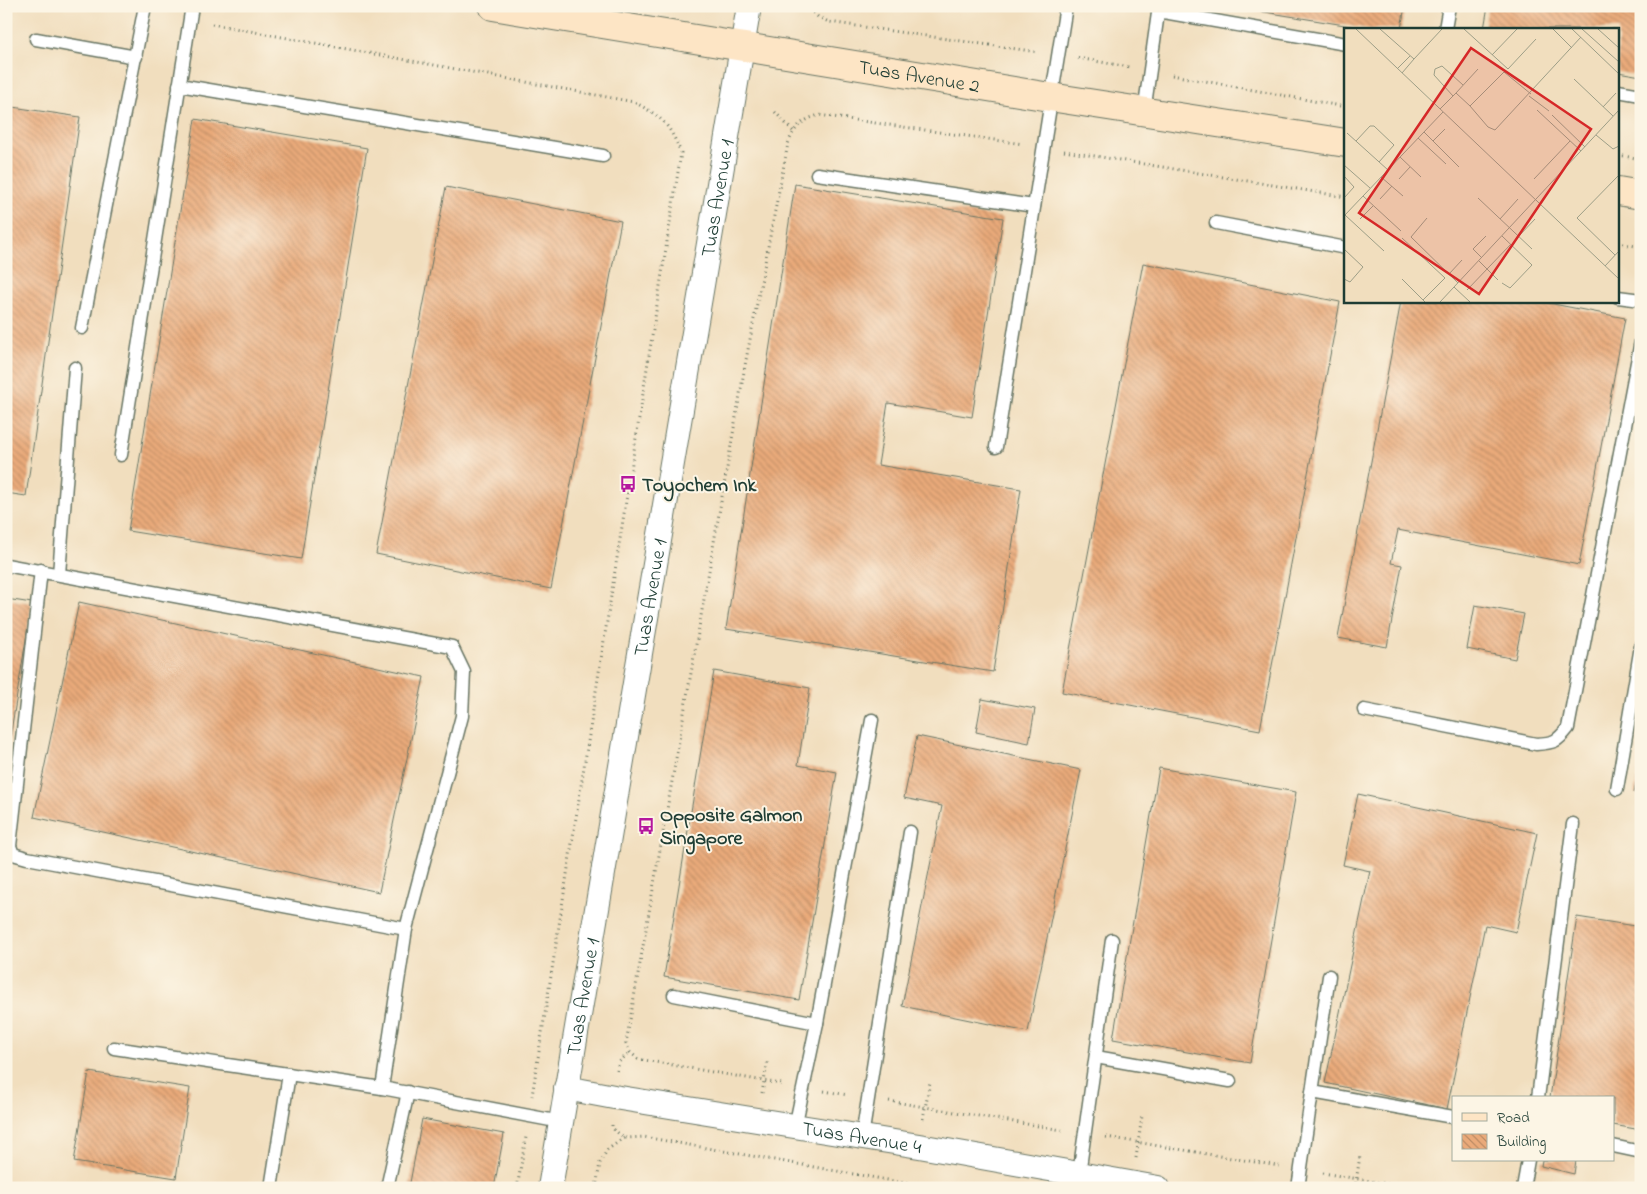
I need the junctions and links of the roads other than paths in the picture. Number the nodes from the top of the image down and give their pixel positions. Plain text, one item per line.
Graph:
1 (192, 6) edge
2 (493, 6) edge
3 (748, 6) edge
4 (1066, 6) edge
5 (1449, 6) edge
6 (144, 9) edge
7 (1158, 9) edge
8 (1446, 28) edge
9 (36, 39) dead end
10 (1344, 44) edge
11 (742, 47) junction
12 (136, 57) junction
13 (179, 84) junction
14 (1620, 91) edge
15 (1641, 95) edge
16 (1050, 98) junction
17 (1144, 112) junction
18 (1344, 143) edge
19 (603, 156) dead end
20 (817, 174) dead end
21 (1620, 191) edge
22 (1641, 195) edge
23 (1034, 206) junction
24 (1216, 223) dead end
25 (1344, 248) edge
26 (1620, 297) edge
27 (1641, 300) edge
28 (82, 328) dead end
29 (1641, 341) edge
30 (75, 368) dead end
31 (996, 447) dead end
32 (122, 456) dead end
33 (6, 564) edge
34 (41, 570) junction
35 (59, 574) junction
36 (1641, 646) edge
37 (1364, 710) dead end
38 (872, 720) dead end
39 (1617, 789) dead end
40 (1573, 824) dead end
41 (910, 832) dead end
42 (406, 929) junction
43 (1112, 940) dead end
44 (1329, 976) dead end
45 (674, 995) dead end
46 (818, 1023) junction
47 (114, 1048) dead end
48 (1096, 1057) junction
49 (289, 1074) junction
50 (1230, 1081) dead end
51 (382, 1088) junction
52 (566, 1088) junction
53 (408, 1092) junction
54 (1312, 1092) junction
55 (1538, 1096) edge
56 (1452, 1117) edge
57 (561, 1122) junction
58 (795, 1127) junction
59 (862, 1137) junction
60 (1614, 1146) edge
61 (1641, 1152) edge
62 (1528, 1162) edge
63 (1079, 1174) junction
64 (271, 1188) edge
65 (387, 1188) edge
66 (550, 1188) edge
67 (1158, 1188) edge
68 (1298, 1188) edge
69 (1523, 1188) edge

1 - 13 lane
2 - 11 street, Tuas Avenue 2
3 - 11 street, Tuas Avenue 1
4 - 16 lane
5 - 8 lane
6 - 12 lane
7 - 10 lane
7 - 17 lane
9 - 12 lane
11 - 16 street, Tuas Avenue 2
11 - 52 street, Tuas Avenue 1
12 - 28 lane
13 - 19 lane
13 - 32 lane
14 - 15 lane
16 - 17 street, Tuas Avenue 2
16 - 23 lane
17 - 18 street, Tuas Avenue 2
20 - 23 lane
21 - 22 street
23 - 31 lane
24 - 25 lane
26 - 27 lane
29 - 37 lane
30 - 35 lane
33 - 34 lane
34 - 35 lane
34 - 42 lane
35 - 42 lane
36 - 39 lane
38 - 46 lane
40 - 55 lane
41 - 59 lane
42 - 51 lane
43 - 48 lane
44 - 54 lane
45 - 46 lane
46 - 58 lane
47 - 49 lane
48 - 50 lane
48 - 63 lane
49 - 51 lane
49 - 64 lane
51 - 53 lane
52 - 57 street, Tuas Avenue 1
52 - 58 street, Tuas Avenue 4
53 - 57 lane
53 - 65 lane
54 - 56 lane
54 - 68 lane
57 - 66 street, Tuas Avenue 1
58 - 59 street, Tuas Avenue 4
59 - 63 street, Tuas Avenue 4
60 - 61 lane
62 - 69 lane
63 - 67 street, Tuas Avenue 4

